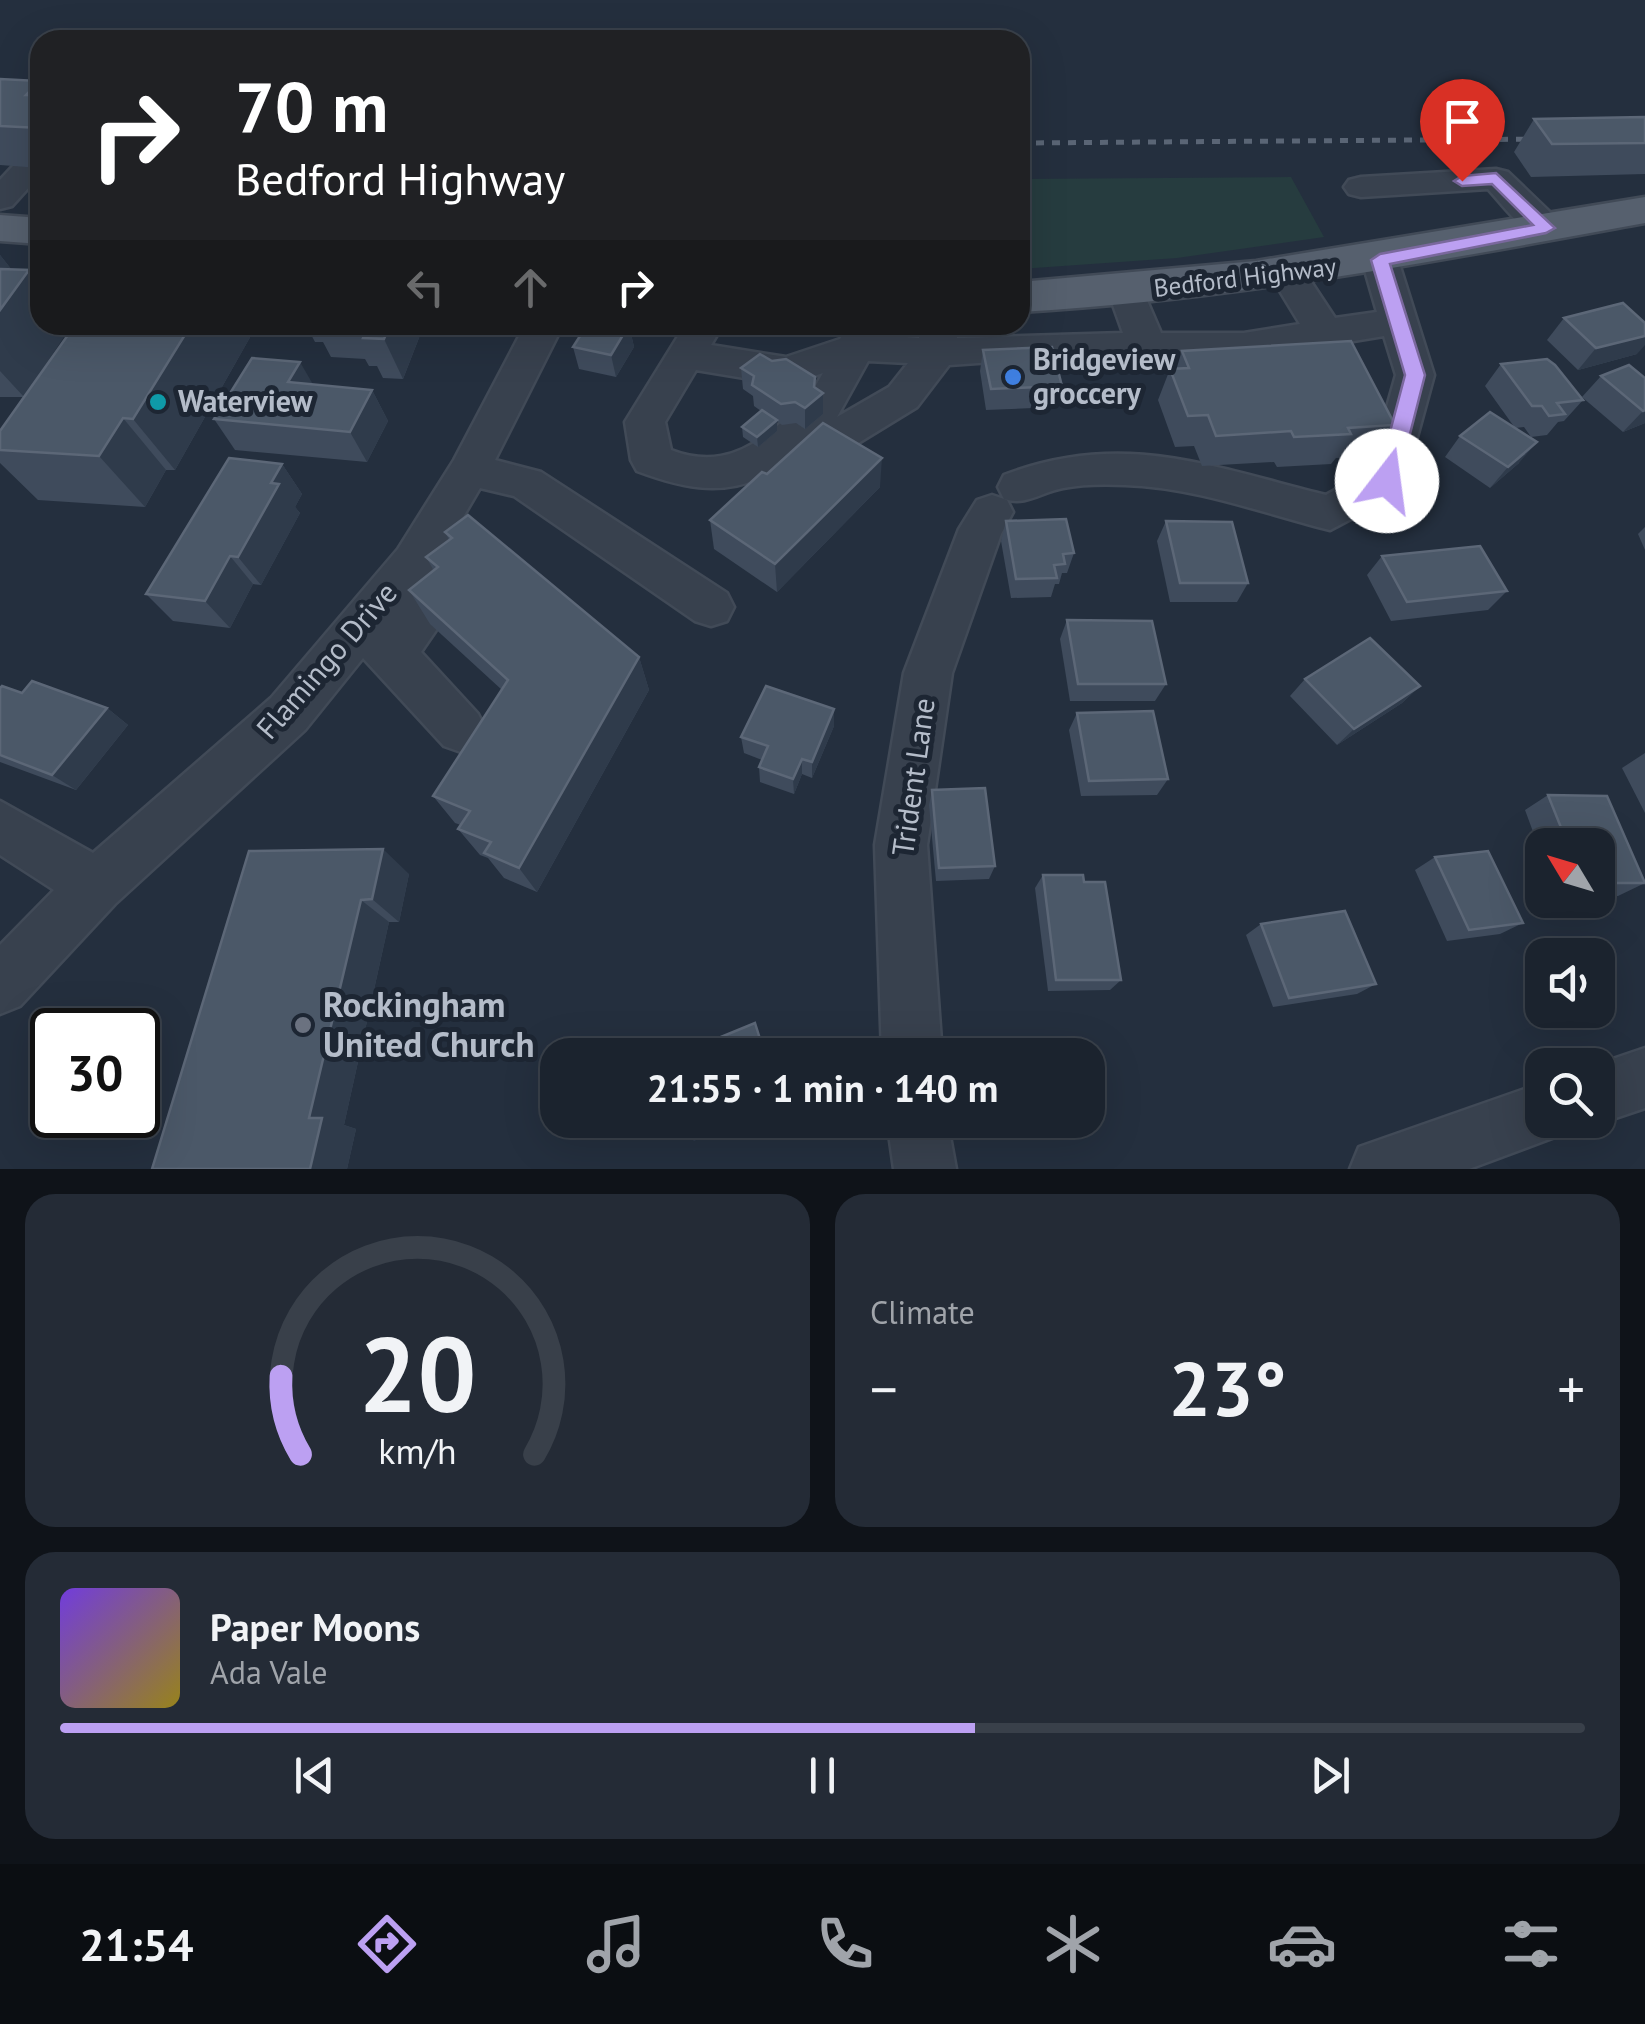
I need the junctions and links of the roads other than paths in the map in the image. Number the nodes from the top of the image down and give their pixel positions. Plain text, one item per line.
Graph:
1 (25, 173) dead end
2 (1361, 187) dead end
3 (0, 199) edge
4 (1645, 210) edge
5 (0, 228) edge
6 (1546, 228) junction
7 (30, 231) edge
8 (1380, 260) junction
9 (1287, 274) junction
10 (1126, 291) junction
11 (1030, 297) edge
12 (1030, 319) edge
13 (1399, 320) junction
14 (1325, 332) junction
15 (539, 335) edge
16 (860, 336) edge
17 (938, 338) edge
18 (695, 340) edge
19 (1036, 346) junction
20 (1147, 346) junction
21 (469, 470) junction
22 (718, 514) edge
23 (444, 585) edge
24 (711, 607) dead end
25 (376, 640) junction
26 (461, 730) dead end
27 (0, 826) edge
28 (96, 885) junction
29 (0, 986) edge
30 (911, 1038) edge
31 (1645, 1078) edge
32 (1615, 1088) edge
33 (1525, 1119) edge
34 (920, 1138) edge
35 (925, 1169) edge
36 (1381, 1169) edge

1 - 3 street
2 - 6 street
4 - 6 main road, Bedford Highway
5 - 7 main road
6 - 8 main road, Bedford Highway
8 - 9 main road, Bedford Highway
8 - 13 street
9 - 10 main road, Bedford Highway
9 - 14 street
10 - 11 main road, Bedford Highway
10 - 20 street
12 - 19 street
13 - 14 street
13 - 30 street, Trident Lane
14 - 20 street
15 - 21 street, Flamingo Drive
16 - 17 street
16 - 18 street
16 - 18 street
17 - 19 street
17 - 22 street
19 - 20 street
21 - 24 street
21 - 25 street, Flamingo Drive
23 - 25 street
25 - 26 street
25 - 28 street, Flamingo Drive
27 - 28 street
28 - 29 street, Flamingo Drive
31 - 32 street
33 - 36 street
34 - 35 street

